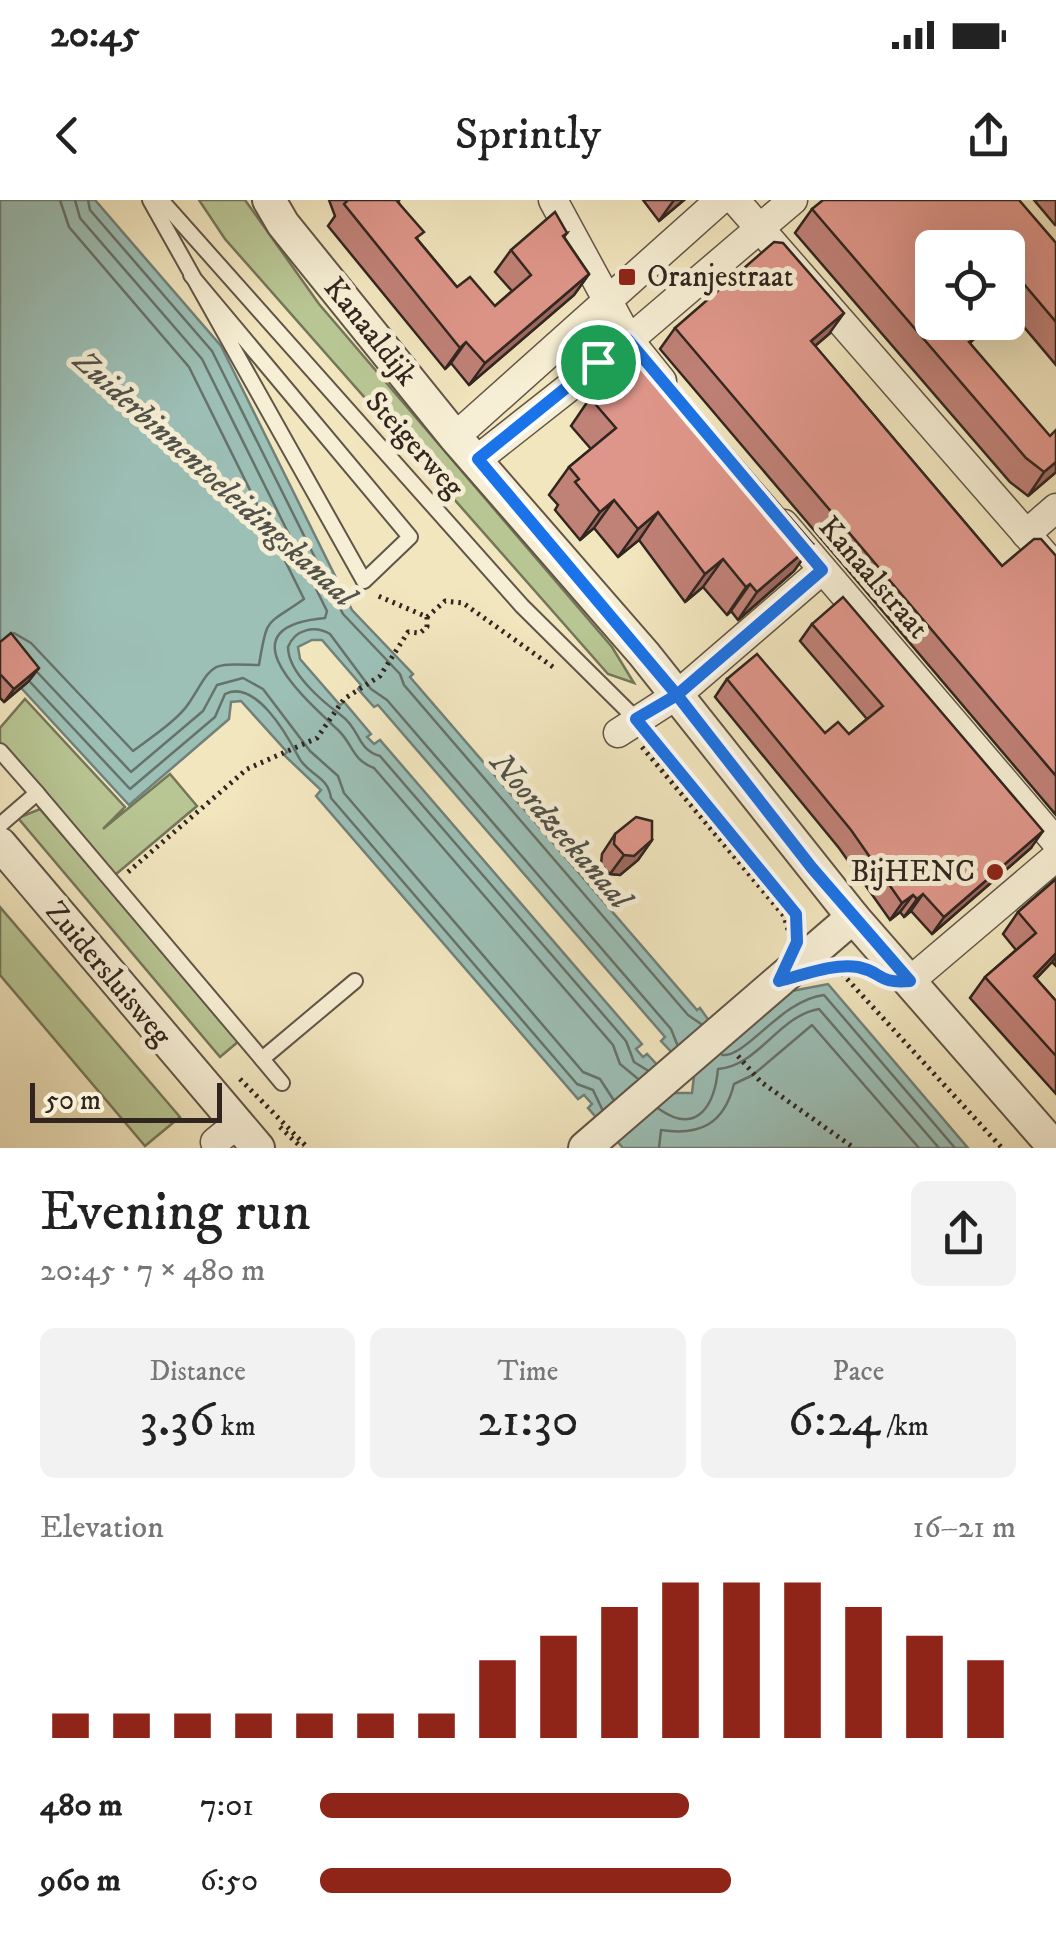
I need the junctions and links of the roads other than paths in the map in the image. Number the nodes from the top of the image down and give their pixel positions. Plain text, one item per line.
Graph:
1 (150, 200) edge
2 (161, 200) edge
3 (269, 200) edge
4 (553, 200) edge
5 (720, 200) edge
6 (735, 200) edge
7 (793, 200) edge
8 (760, 229) junction
9 (191, 275) junction
10 (608, 296) junction
11 (628, 340) junction
12 (680, 402) edge
13 (466, 448) junction
14 (770, 508) edge
15 (1056, 508) edge
16 (1026, 534) junction
17 (1056, 568) edge
18 (822, 570) junction
19 (677, 695) junction
20 (626, 726) joint
21 (0, 751) edge
22 (36, 793) junction
23 (0, 825) edge
24 (1056, 842) edge
25 (0, 844) edge
26 (1056, 858) edge
27 (853, 917) junction
28 (355, 981) dead end
29 (910, 981) junction
30 (262, 1058) junction
31 (282, 1083) dead end
32 (231, 1141) edge
33 (585, 1148) edge
34 (1055, 1148) edge

1 - 9 lane
2 - 20 lane, Steigerweg
3 - 13 street, Kanaaldijk
4 - 10 street
5 - 10 street
6 - 8 street
7 - 8 street
8 - 11 street
8 - 16 street
9 - 9 lane
10 - 11 street
10 - 13 street
11 - 12 street
11 - 13 street
13 - 19 street, Kanaaldijk
14 - 18 street, Kanaalstraat
15 - 16 street
16 - 17 street
18 - 19 street
18 - 24 street, Kanaalstraat
19 - 20 street
19 - 27 street, Kanaaldijk
21 - 22 lane
22 - 23 lane
22 - 30 lane
25 - 32 street, Zuidersluisweg
26 - 29 street
27 - 29 street, Kanaaldijk
27 - 33 street
28 - 30 lane
29 - 34 street, Kanaaldijk
30 - 31 lane

